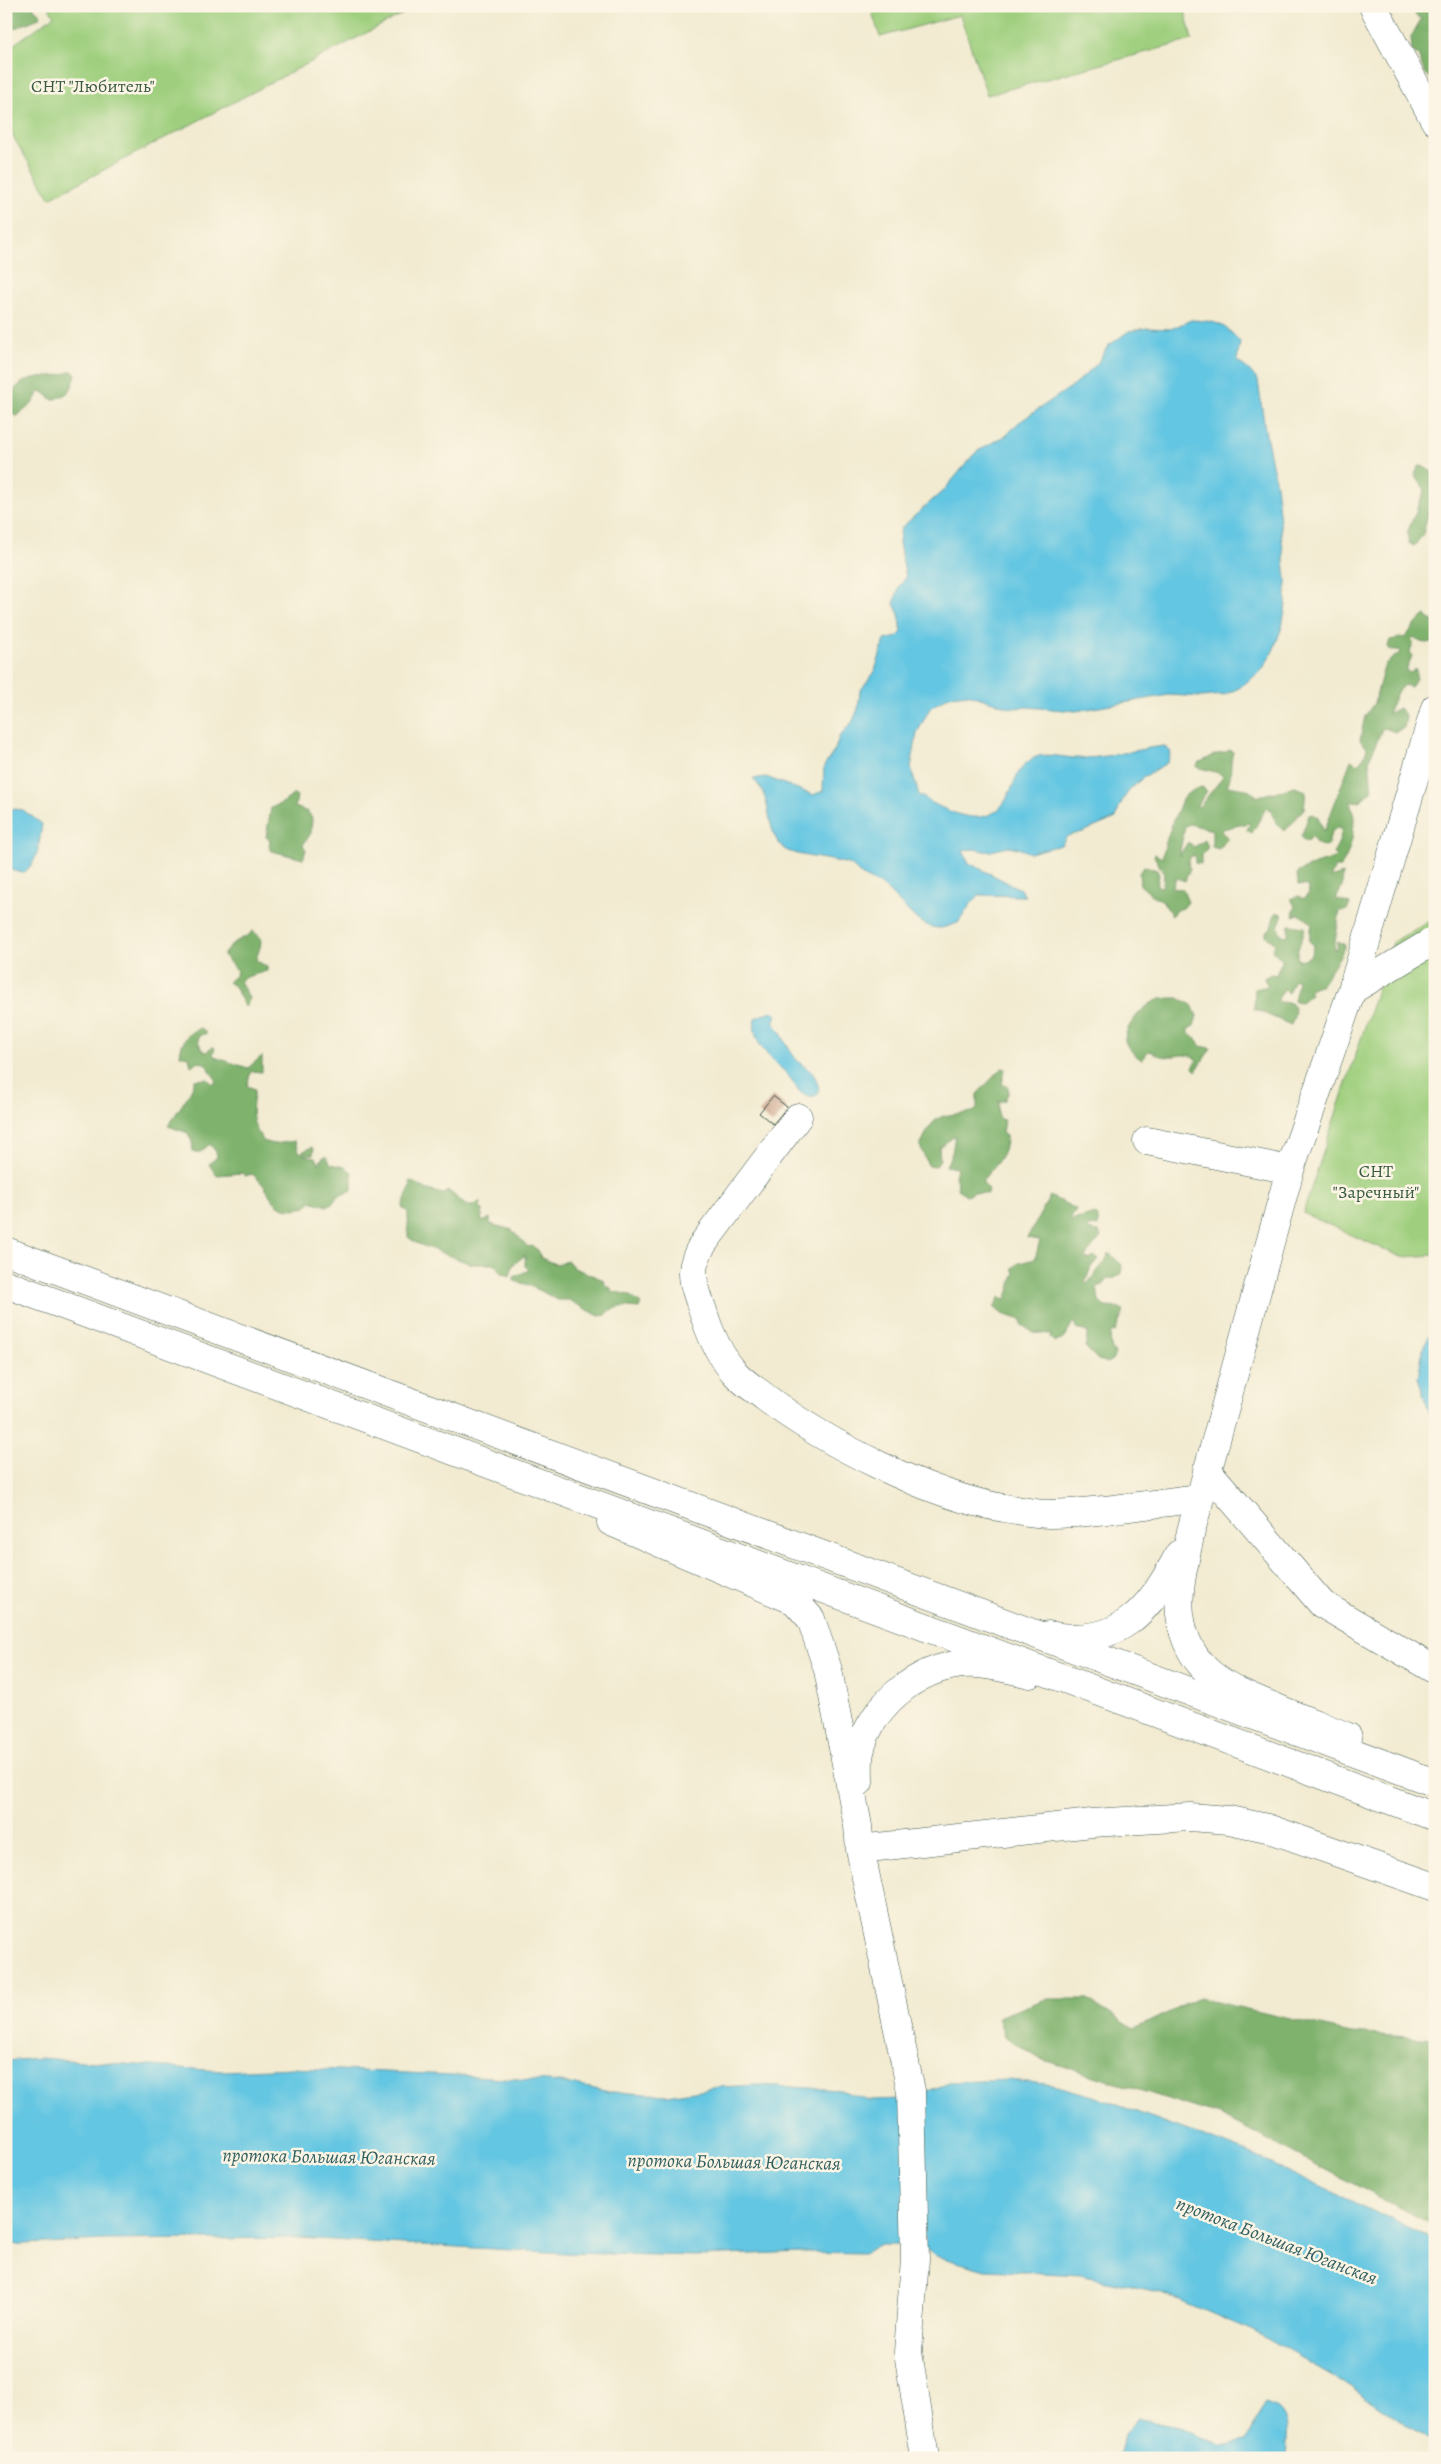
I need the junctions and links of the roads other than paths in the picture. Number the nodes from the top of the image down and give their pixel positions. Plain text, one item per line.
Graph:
1 (1374, 6) edge
2 (1435, 121) edge
3 (1435, 708) edge
4 (1435, 940) edge
5 (1352, 990) junction
6 (798, 1117) dead end
7 (1147, 1141) dead end
8 (1290, 1170) junction
9 (6, 1251) edge
10 (6, 1284) edge
11 (450, 1449) junction
12 (1207, 1470) junction
13 (1200, 1498) junction
14 (1191, 1531) junction
15 (1020, 1629) junction
16 (1435, 1670) edge
17 (1076, 1682) junction
18 (1435, 1778) edge
19 (1435, 1783) edge
20 (1435, 1817) edge
21 (859, 1838) junction
22 (1435, 1887) edge
23 (925, 2458) edge

1 - 2 main road
3 - 5 main road
4 - 5 main road
5 - 8 main road
6 - 13 main road
7 - 8 main road
8 - 12 main road
9 - 15 main road
10 - 11 main road
11 - 17 main road
11 - 21 main road
12 - 13 main road
12 - 16 main road
13 - 14 main road
14 - 15 main road
14 - 18 main road
15 - 19 main road
17 - 20 main road
17 - 21 main road
21 - 22 main road
21 - 23 main road

